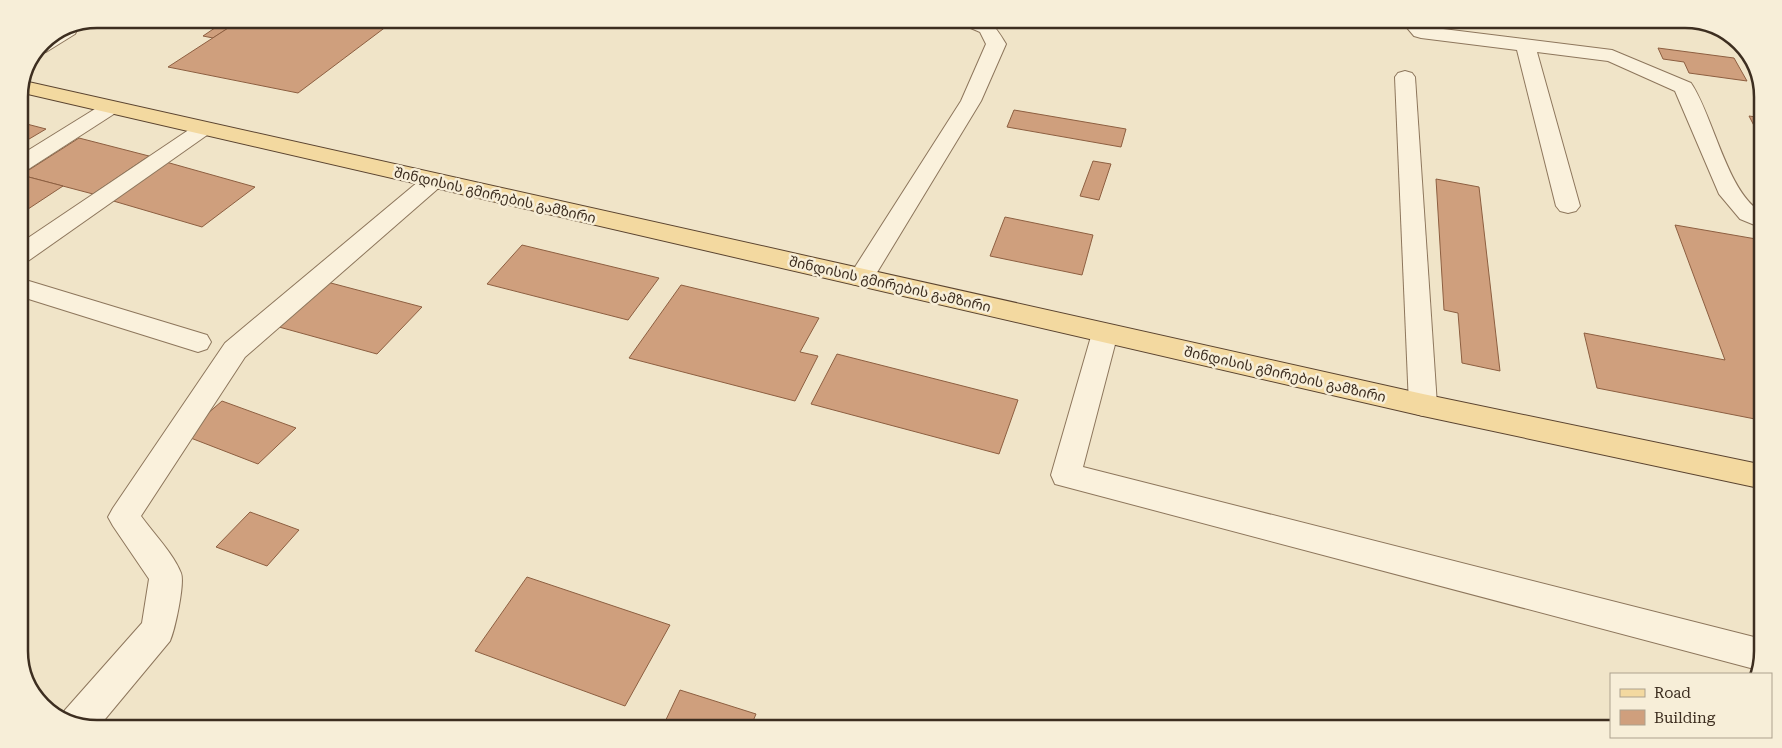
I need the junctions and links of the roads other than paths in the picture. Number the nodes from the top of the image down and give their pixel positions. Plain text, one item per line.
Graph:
1 (987, 28) edge
2 (1417, 28) edge
3 (1525, 45) junction
4 (1406, 77) dead end
5 (29, 88) edge
6 (110, 108) junction
7 (203, 129) junction
8 (28, 159) edge
9 (433, 181) junction
10 (1568, 206) dead end
11 (1754, 217) edge
12 (28, 249) edge
13 (861, 278) junction
14 (28, 290) edge
15 (1106, 333) junction
16 (198, 342) dead end
17 (1423, 405) junction
18 (1754, 475) edge
19 (1754, 653) edge
20 (82, 719) edge

1 - 13 street
2 - 3 street
3 - 10 street
3 - 11 street
4 - 17 street
5 - 6 main road, შინდისის გმირების გამზირი
6 - 7 main road, შინდისის გმირების გამზირი
6 - 8 street
7 - 9 main road, შინდისის გმირების გამზირი
7 - 12 street
9 - 13 main road, შინდისის გმირების გამზირი
9 - 20 street
13 - 15 main road, შინდისის გმირების გამზირი
14 - 16 street
15 - 17 main road, შინდისის გმირების გამზირი
15 - 19 street
17 - 18 main road, შინდისის გმირების გამზირი

